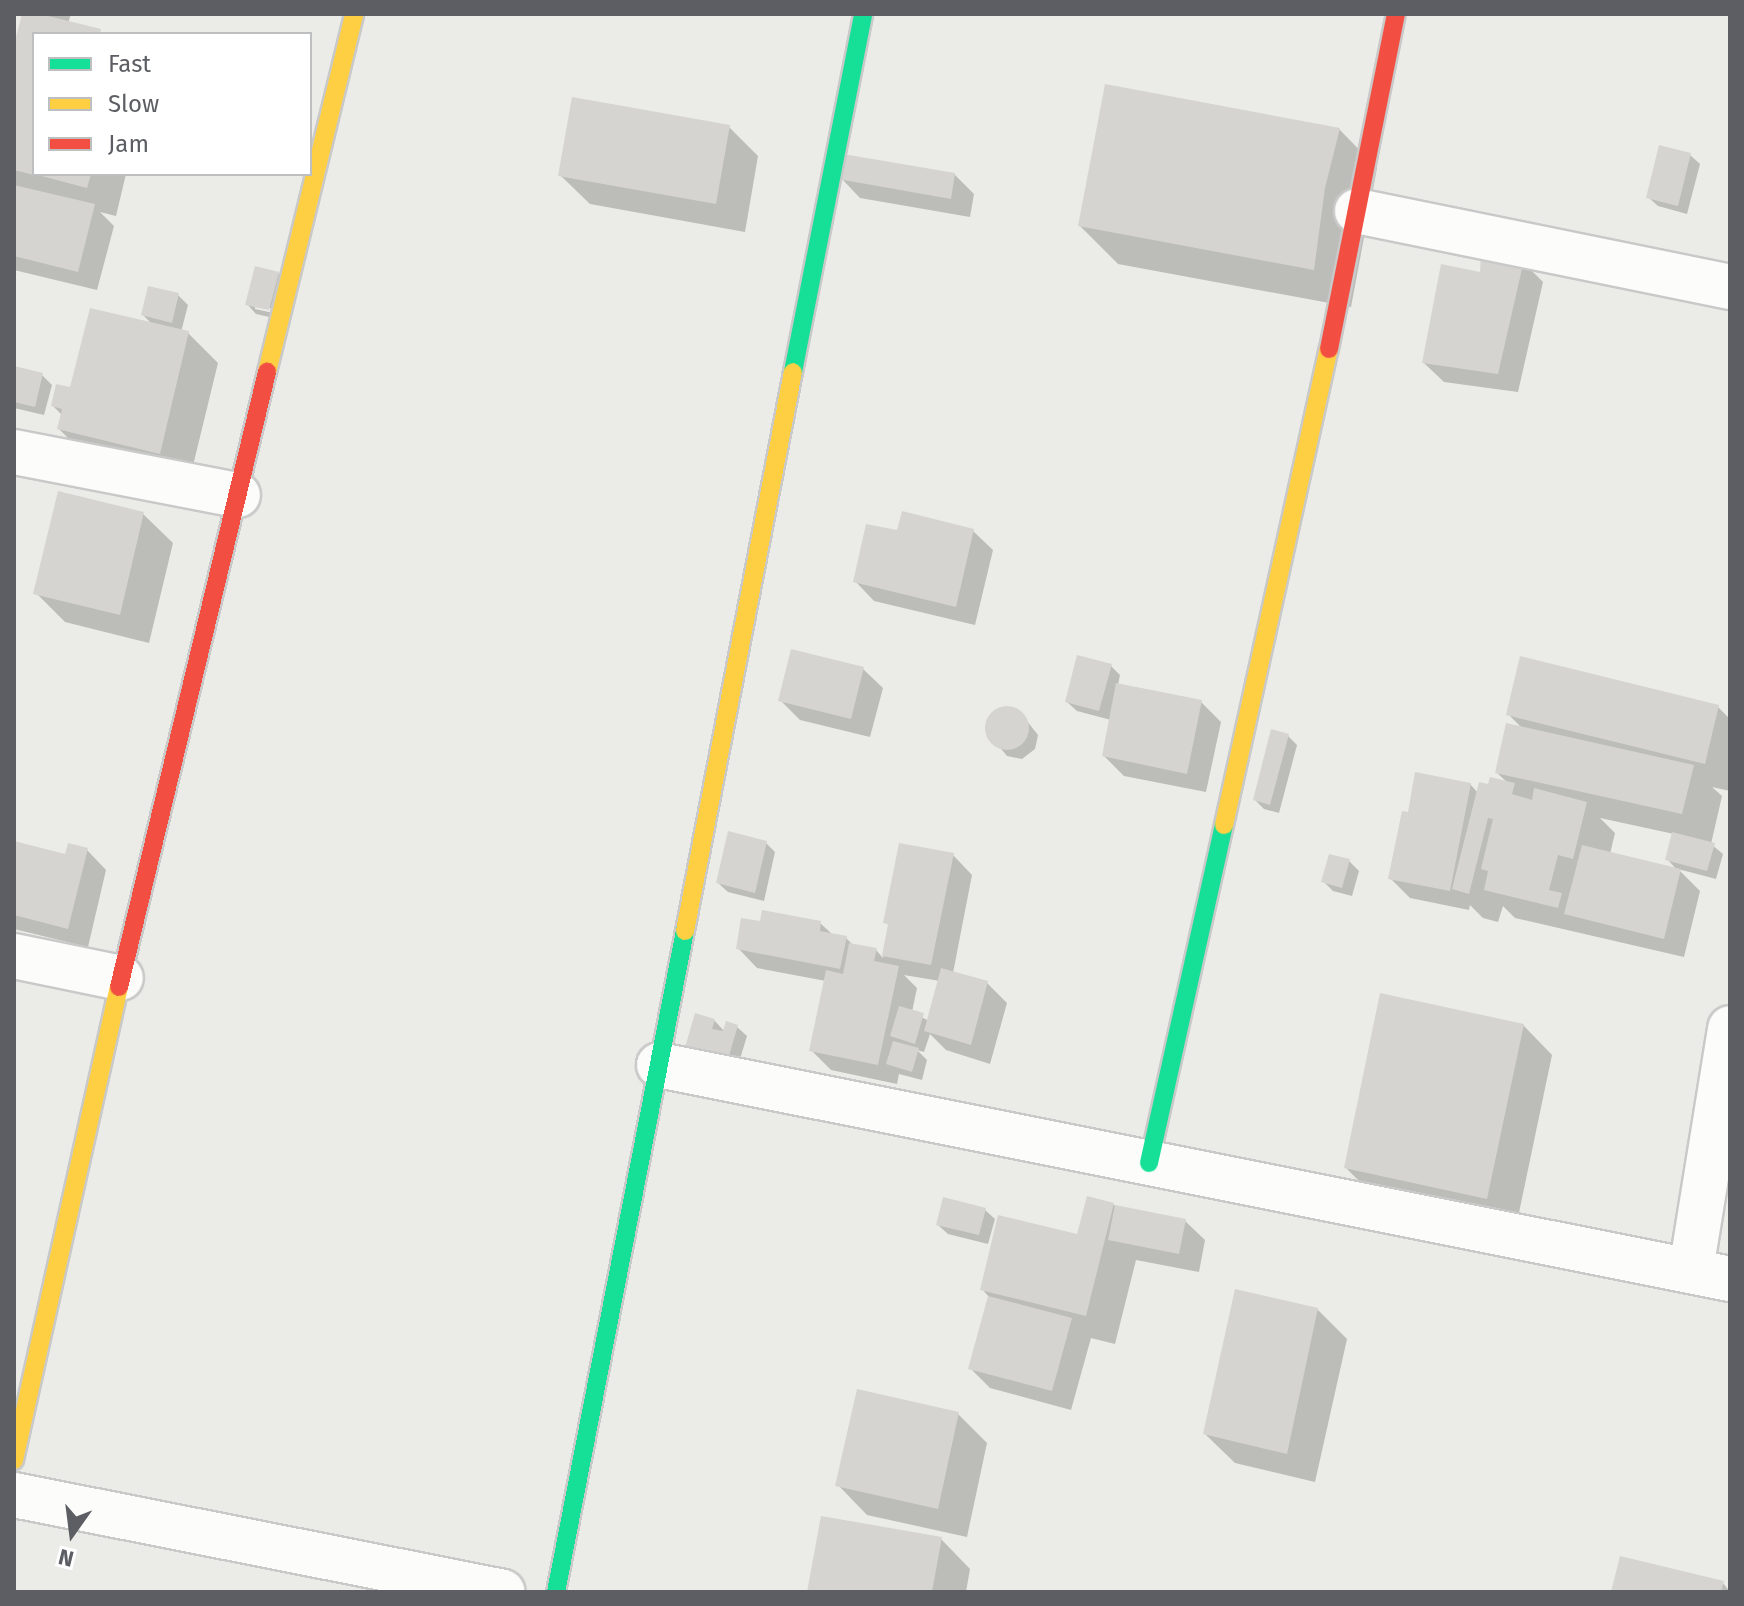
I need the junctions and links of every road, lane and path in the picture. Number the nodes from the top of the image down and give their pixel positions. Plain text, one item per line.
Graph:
1 (354, 14) edge
2 (863, 14) edge
3 (1396, 14) edge
4 (1357, 211) junction
5 (1730, 287) edge
6 (14, 452) edge
7 (238, 495) junction
8 (14, 956) edge
9 (121, 978) junction
10 (1730, 1028) edge
11 (659, 1065) junction
12 (1149, 1163) junction
13 (1710, 1274) edge
14 (14, 1460) edge
15 (14, 1495) edge
16 (502, 1592) edge
17 (556, 1592) edge

1 - 7 street
2 - 11 street
3 - 4 street
4 - 5 street
4 - 12 street
6 - 7 street
7 - 9 street
8 - 9 street
9 - 14 street
10 - 13 street
11 - 12 street
11 - 17 street
12 - 13 street
15 - 16 street

